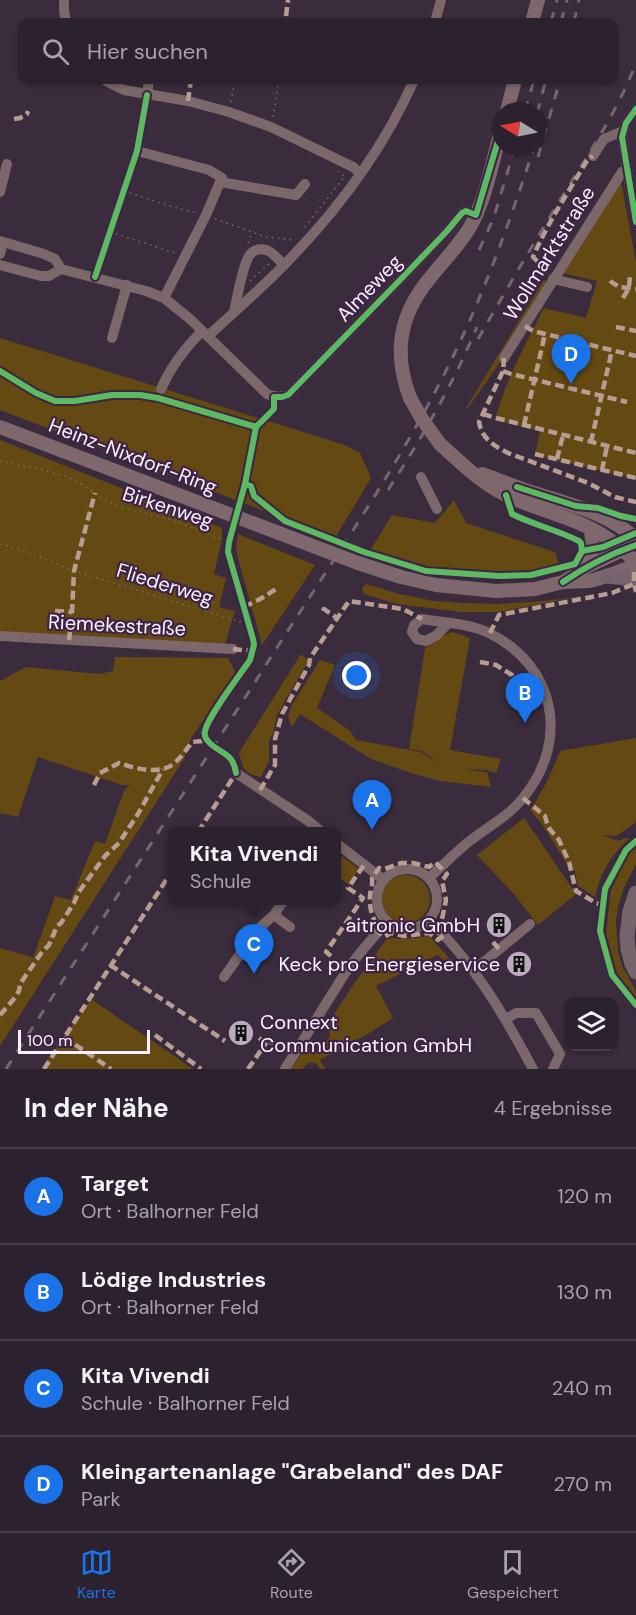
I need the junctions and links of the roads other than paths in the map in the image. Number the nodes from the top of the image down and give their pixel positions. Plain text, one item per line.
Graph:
1 (64, 0) edge
2 (441, 0) edge
3 (538, 0) edge
4 (65, 18) edge
5 (436, 18) edge
6 (533, 18) edge
7 (112, 84) edge
8 (148, 84) edge
9 (412, 84) edge
10 (514, 84) edge
11 (147, 95) junction
12 (509, 102) edge
13 (636, 109) edge
14 (623, 131) junction
15 (137, 151) dead end
16 (492, 154) edge
17 (593, 156) dead end
18 (7, 164) dead end
19 (627, 171) junction
20 (360, 173) junction
21 (220, 182) junction
22 (305, 184) dead end
23 (0, 192) edge
24 (469, 214) junction
25 (636, 222) edge
26 (2, 242) edge
27 (0, 254) edge
28 (281, 262) junction
29 (0, 265) edge
30 (61, 269) junction
31 (553, 279) junction
32 (128, 285) junction
33 (587, 287) dead end
34 (164, 298) junction
35 (234, 312) junction
36 (205, 333) junction
37 (112, 338) dead end
38 (504, 358) dead end
39 (161, 388) dead end
40 (0, 427) edge
41 (471, 471) junction
42 (422, 477) dead end
43 (437, 509) dead end
44 (609, 520) junction
45 (636, 526) edge
46 (591, 529) junction
47 (636, 539) edge
48 (636, 545) edge
49 (622, 550) junction
50 (636, 564) edge
51 (586, 567) junction
52 (607, 576) junction
53 (636, 579) edge
54 (563, 582) junction
55 (448, 623) dead end
56 (0, 636) edge
57 (233, 650) dead end
58 (236, 774) dead end
59 (316, 827) edge
60 (341, 847) edge
61 (429, 878) junction
62 (384, 880) junction
63 (636, 893) edge
64 (281, 905) edge
65 (274, 915) junction
66 (429, 920) junction
67 (387, 921) junction
68 (630, 921) junction
69 (530, 924) dead end
70 (290, 927) dead end
71 (636, 942) edge
72 (474, 970) junction
73 (636, 972) edge
74 (224, 977) dead end
75 (506, 1019) junction
76 (285, 1069) edge
77 (533, 1069) edge
78 (553, 1069) edge

1 - 4 street
2 - 5 street
3 - 6 main road
7 - 11 street
8 - 11 street
9 - 20 street
10 - 12 main road
11 - 20 street
13 - 14 street
14 - 17 street
14 - 19 street
15 - 21 street
16 - 24 main road
18 - 23 street
19 - 25 street
19 - 31 street, Wollmarktstraße
20 - 28 street
21 - 22 street
21 - 34 street
24 - 36 street, Almeweg
24 - 41 main road, bridge
26 - 27 street
26 - 30 street
28 - 35 street
28 - 35 street
29 - 30 street
30 - 32 street
31 - 33 street
31 - 38 street, Wollmarktstraße
32 - 34 street
32 - 37 street
34 - 36 street
35 - 36 street
36 - 39 street
40 - 54 main road, Heinz-Nixdorf-Ring, bridge
41 - 44 main road
41 - 46 main road
42 - 43 street
44 - 45 main road
44 - 47 main road
46 - 49 main road
46 - 51 main road
48 - 49 main road, Heinz-Nixdorf-Ring
49 - 50 main road
49 - 51 main road, Heinz-Nixdorf-Ring
50 - 52 main road, Heinz-Nixdorf-Ring
51 - 54 main road, Heinz-Nixdorf-Ring
52 - 53 highway
52 - 54 main road, Heinz-Nixdorf-Ring
55 - 61 street
56 - 57 street, Riemekestraße
58 - 59 street
60 - 62 street
61 - 62 street
61 - 66 street
62 - 67 street
63 - 68 highway
64 - 65 street
65 - 70 street
65 - 74 street
66 - 67 street
66 - 72 street
67 - 76 street
68 - 71 highway
68 - 73 highway
69 - 72 street
72 - 75 street
75 - 77 street
75 - 78 street

